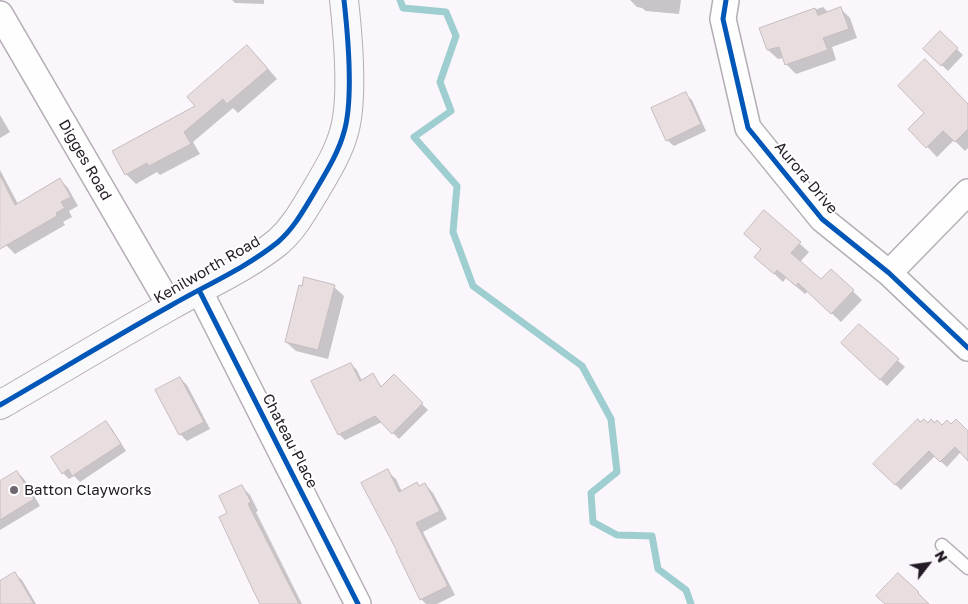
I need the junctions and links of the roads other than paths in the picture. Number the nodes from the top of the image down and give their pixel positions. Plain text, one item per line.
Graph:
1 (344, 0) edge
2 (726, 0) edge
3 (0, 14) edge
4 (968, 192) edge
5 (889, 273) junction
6 (199, 290) junction
7 (170, 306) junction
8 (968, 348) edge
9 (0, 405) edge
10 (942, 544) dead end
11 (968, 568) edge
12 (358, 604) edge

1 - 6 street, Kenilworth Road
2 - 5 street, Aurora Drive
3 - 7 street, Digges Road
4 - 5 street
5 - 8 street, Aurora Drive
6 - 7 street, Kenilworth Road
6 - 12 street, Chateau Place
7 - 9 street, Kenilworth Road
10 - 11 lane

